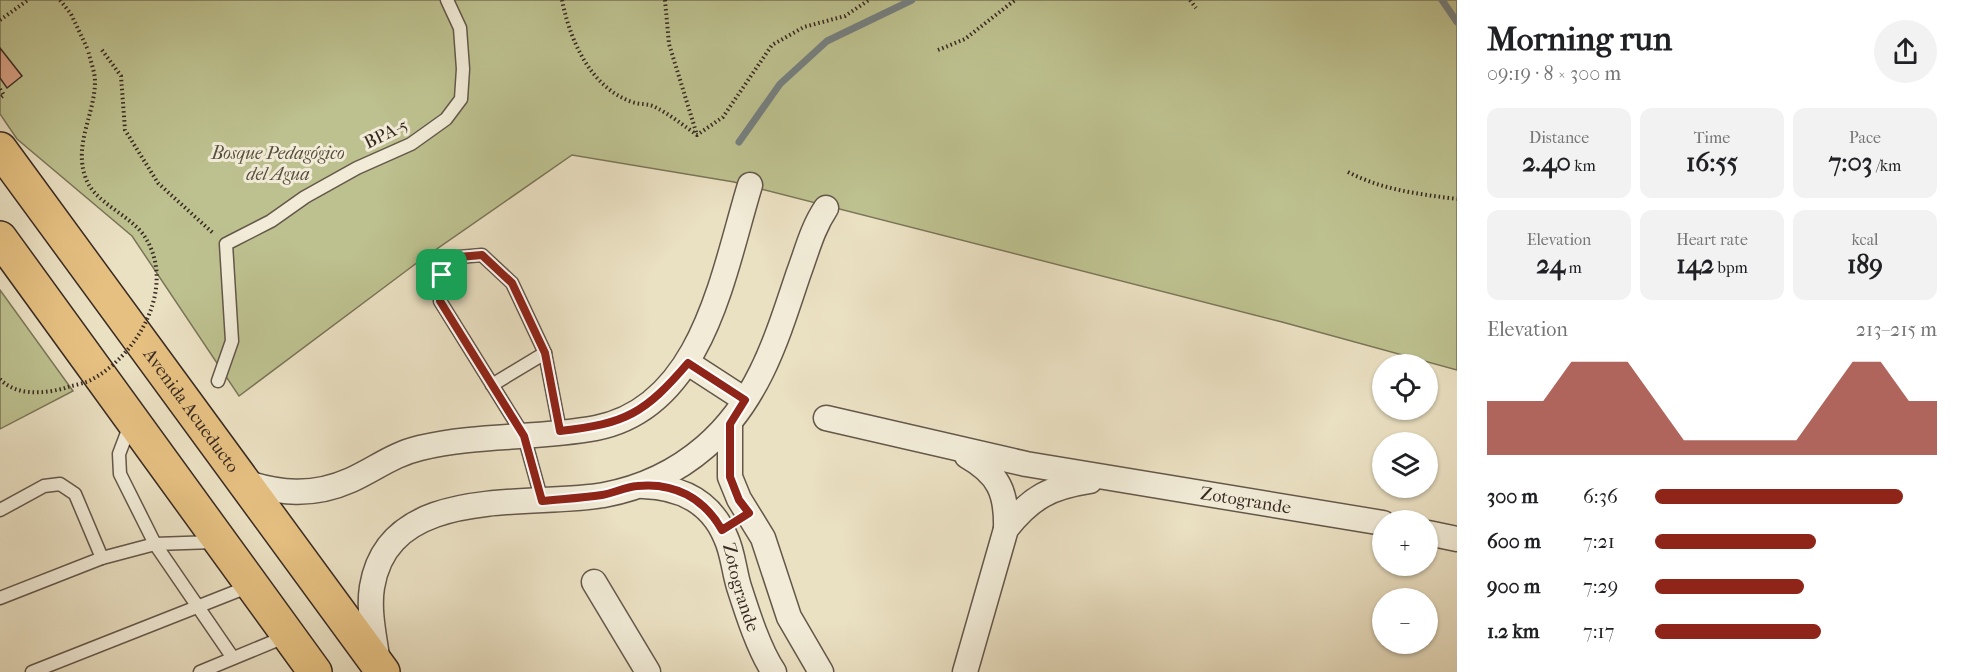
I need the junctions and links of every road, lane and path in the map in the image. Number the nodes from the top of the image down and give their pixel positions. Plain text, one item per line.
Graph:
1 (28, 0) edge
2 (60, 0) edge
3 (447, 0) edge
4 (562, 0) edge
5 (665, 0) edge
6 (869, 0) edge
7 (1016, 0) edge
8 (1190, 0) edge
9 (1197, 8) dead end
10 (0, 20) edge
11 (102, 50) dead end
12 (938, 50) dead end
13 (0, 89) edge
14 (0, 98) edge
15 (697, 135) junction
16 (0, 149) edge
17 (1348, 172) dead end
18 (750, 185) dead end
19 (1457, 199) edge
20 (826, 208) dead end
21 (0, 238) edge
22 (226, 244) junction
23 (545, 353) junction
24 (688, 363) junction
25 (0, 379) edge
26 (218, 381) dead end
27 (492, 385) junction
28 (745, 400) junction
29 (132, 418) junction
30 (826, 418) dead end
31 (730, 424) junction
32 (560, 431) junction
33 (524, 436) junction
34 (952, 447) junction
35 (1107, 479) junction
36 (241, 481) junction
37 (637, 486) junction
38 (542, 501) junction
39 (0, 510) edge
40 (749, 513) junction
41 (1372, 522) edge
42 (1006, 529) junction
43 (722, 530) junction
44 (1438, 535) edge
45 (1457, 539) edge
46 (218, 542) junction
47 (155, 544) junction
48 (102, 558) junction
49 (594, 582) dead end
50 (251, 586) junction
51 (0, 598) edge
52 (200, 608) junction
53 (288, 635) junction
54 (233, 658) junction
55 (381, 669) edge
56 (771, 670) edge
57 (32, 672) edge
58 (200, 672) edge
59 (315, 672) edge
60 (648, 672) edge
61 (820, 672) edge
62 (965, 672) edge

1 - 10 path
2 - 25 path, bridge
3 - 22 lane, BPA-5
4 - 15 path
5 - 15 path
6 - 15 path
7 - 12 path
8 - 9 path
11 - 22 path
13 - 14 path
16 - 36 main road, Avenida Acueducto
17 - 19 path
18 - 24 street
20 - 28 street
21 - 29 main road
22 - 26 lane
23 - 27 lane
23 - 27 lane
23 - 32 lane
24 - 28 street
24 - 32 street
27 - 33 lane
28 - 31 street
29 - 46 main road
29 - 47 lane
30 - 34 street, Zotogrande
31 - 37 street
31 - 40 street, Zotogrande
32 - 33 street
33 - 36 street
33 - 38 lane
34 - 35 street, Zotogrande
34 - 42 street, Zotogrande
35 - 41 street, Zotogrande
35 - 42 street, Zotogrande
36 - 55 main road, Avenida Acueducto
37 - 38 street
37 - 43 street, Zotogrande
38 - 55 street
39 - 48 lane
40 - 43 street
40 - 61 street, Zotogrande
42 - 62 street, Zotogrande
43 - 56 street, Zotogrande
44 - 45 street
46 - 47 lane
46 - 50 main road
47 - 48 lane
47 - 52 lane
48 - 51 lane
49 - 60 street
50 - 52 lane
50 - 53 main road
52 - 54 lane
52 - 57 lane
53 - 54 lane
53 - 59 main road
54 - 58 lane

